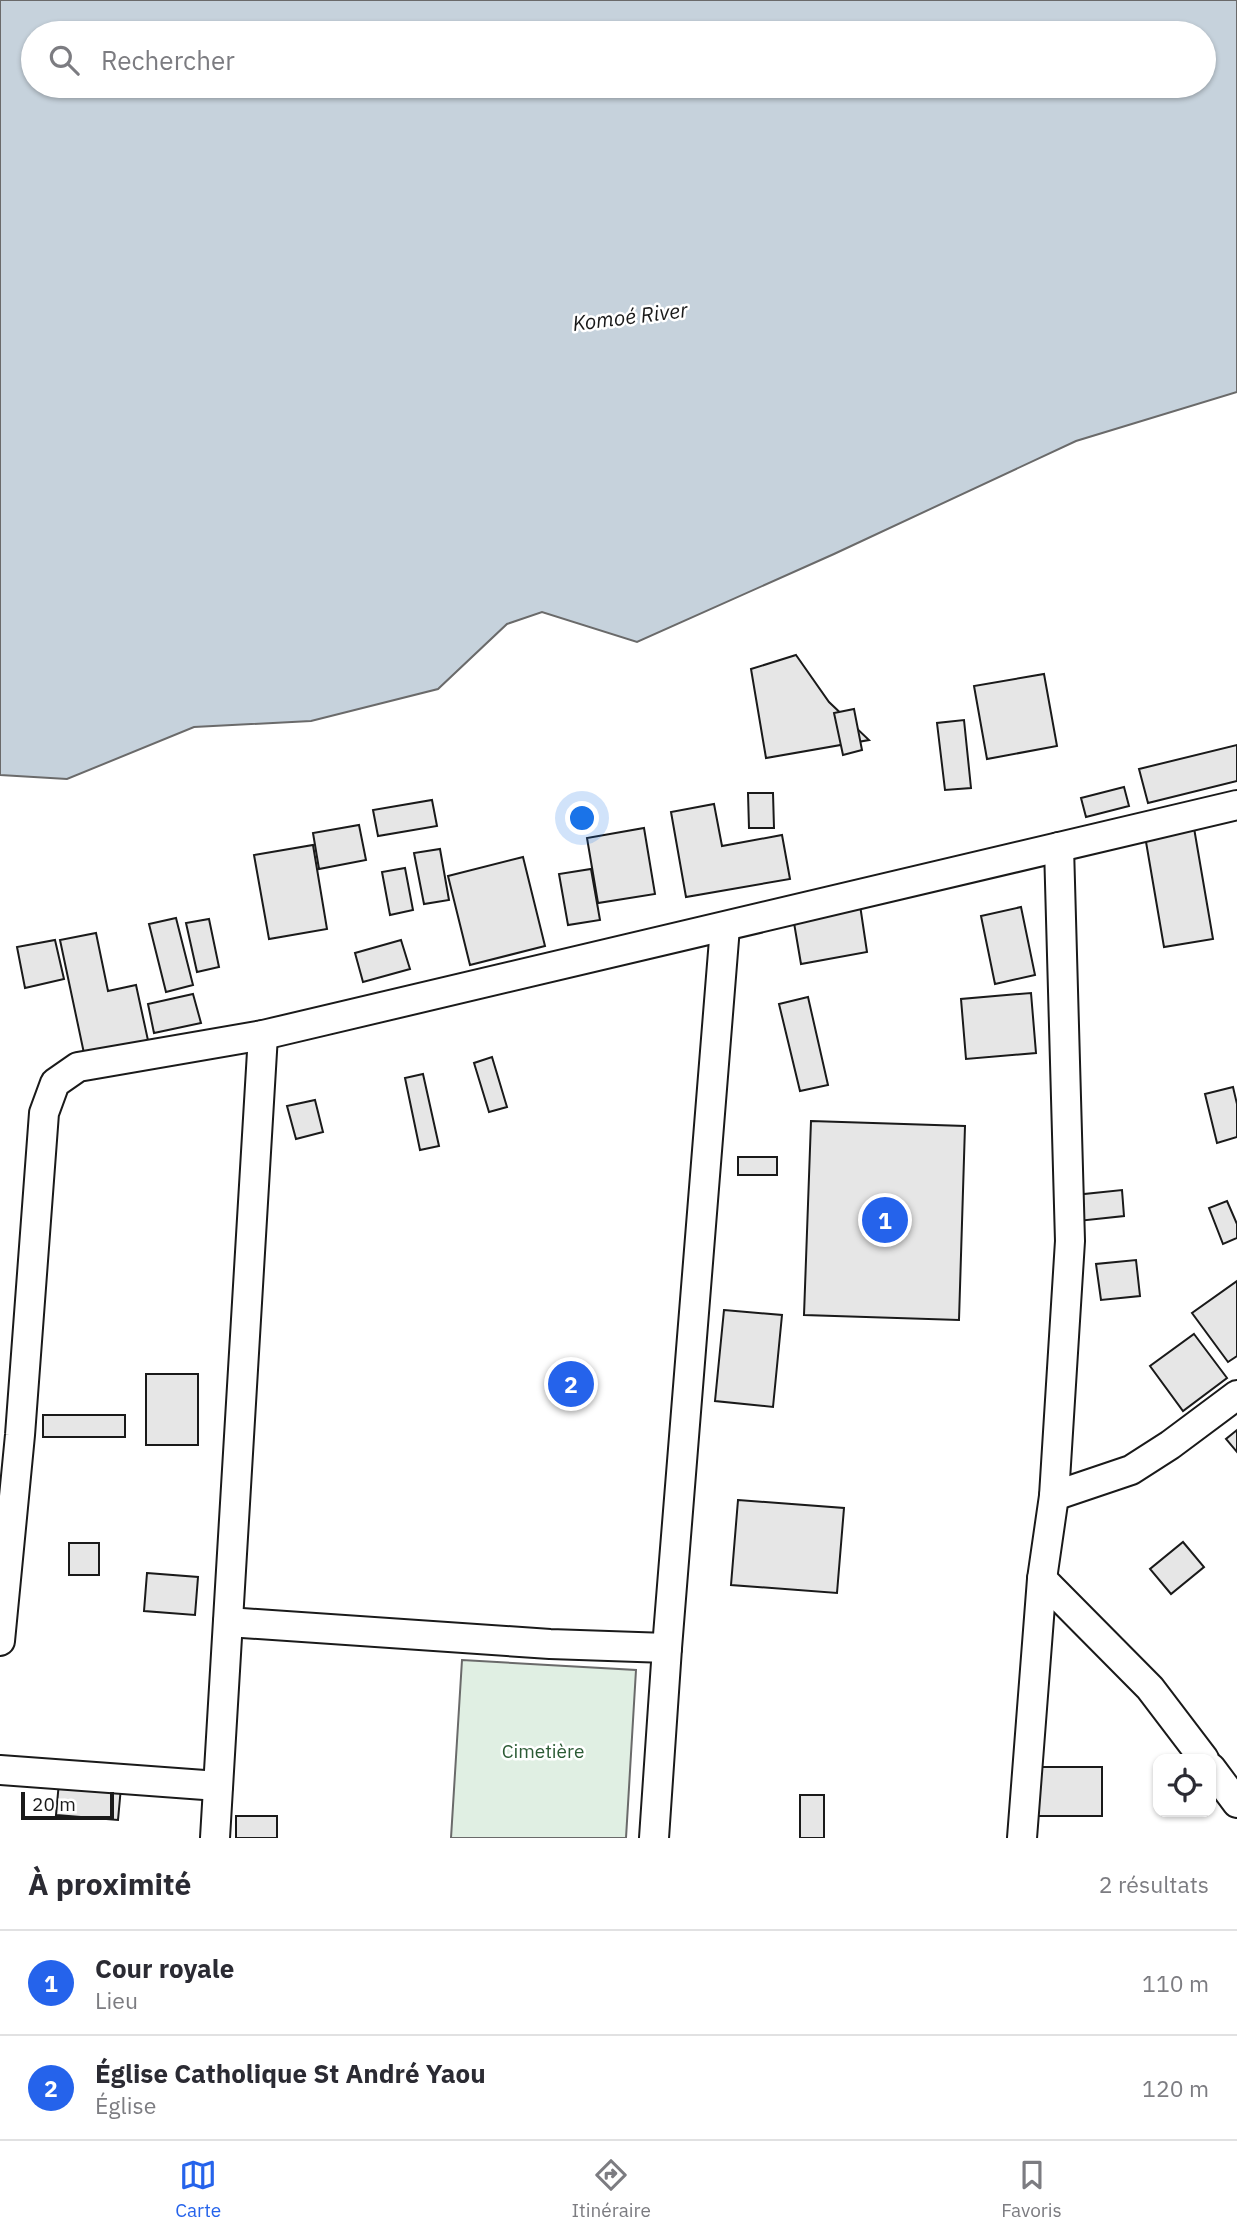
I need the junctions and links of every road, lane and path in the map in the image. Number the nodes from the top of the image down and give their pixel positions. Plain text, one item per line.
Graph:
1 (1237, 805) edge
2 (1059, 847) junction
3 (726, 927) junction
4 (263, 1035) junction
5 (1237, 1395) edge
6 (10, 1434) edge
7 (1054, 1496) junction
8 (1042, 1579) junction
9 (228, 1622) junction
10 (0, 1642) edge
11 (667, 1648) junction
12 (1200, 1754) edge
13 (0, 1770) edge
14 (1216, 1775) edge
15 (218, 1786) junction
16 (1237, 1803) edge
17 (215, 1838) edge
18 (653, 1838) edge
19 (1022, 1838) edge

1 - 2 street
2 - 3 street
2 - 7 street
3 - 4 street
3 - 11 street
4 - 6 street
4 - 9 street
5 - 7 street
6 - 10 street
7 - 8 street
8 - 12 street
8 - 19 street
9 - 11 street
9 - 15 street
11 - 18 street
13 - 15 street
14 - 16 street
15 - 17 street

